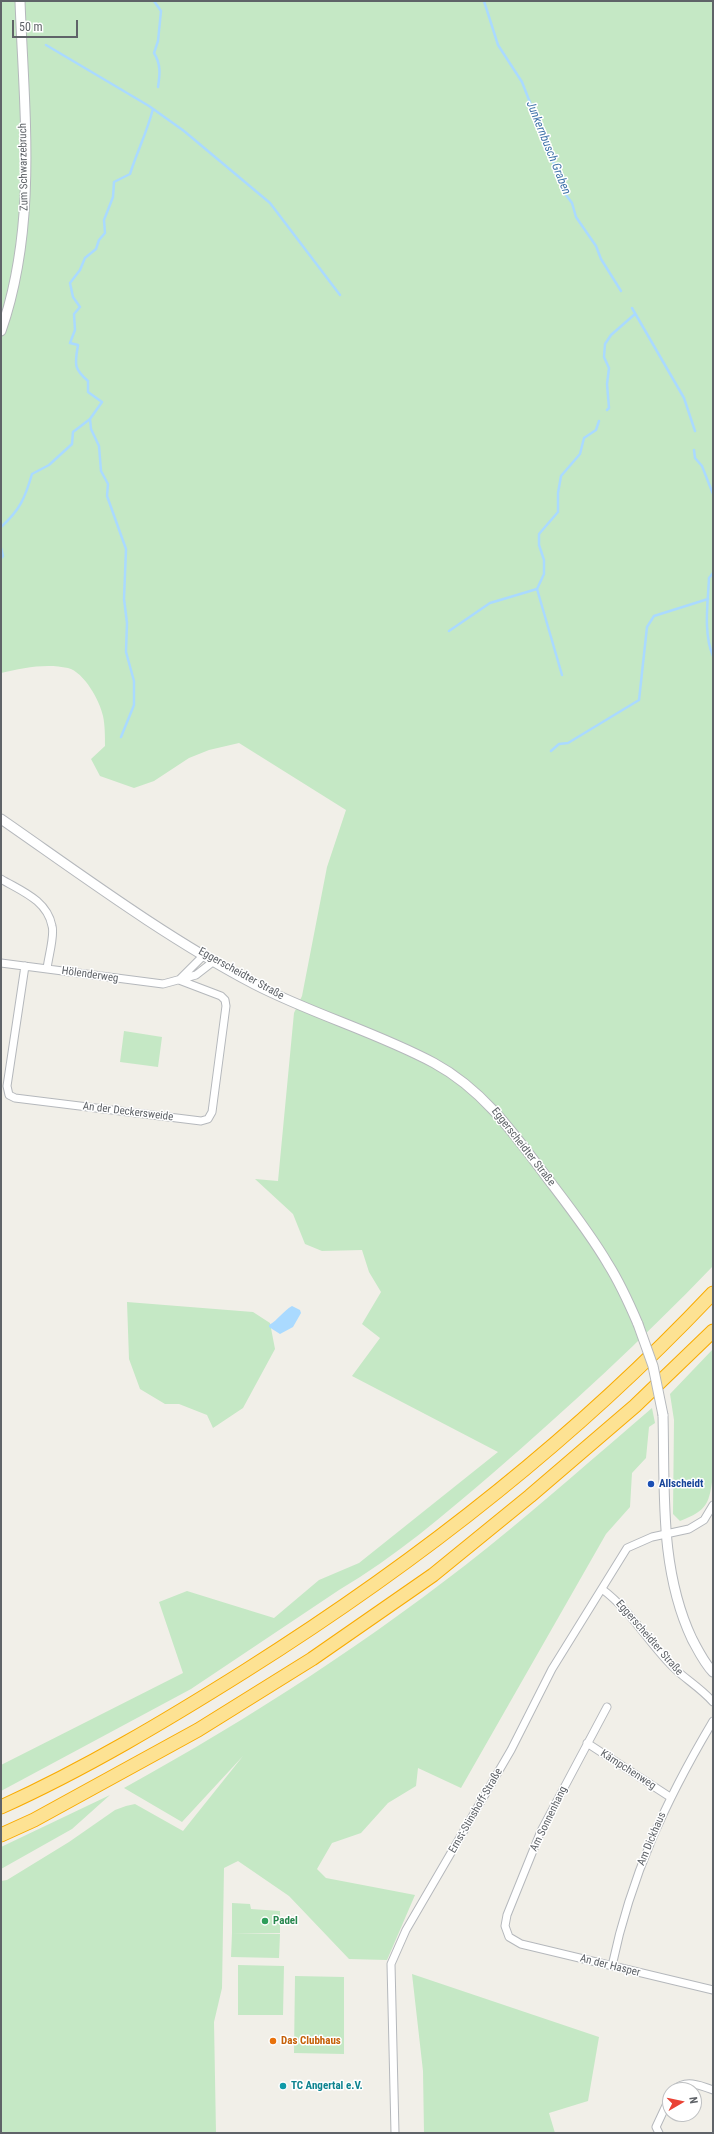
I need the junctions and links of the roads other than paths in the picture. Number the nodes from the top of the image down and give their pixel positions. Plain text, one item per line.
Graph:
1 (20, 1) edge
2 (1, 331) edge
3 (1, 819) edge
4 (1, 879) edge
5 (204, 955) junction
6 (214, 961) junction
7 (1, 963) edge
8 (26, 966) junction
9 (47, 969) junction
10 (178, 980) junction
11 (713, 1293) edge
12 (713, 1331) edge
13 (713, 1505) edge
14 (665, 1534) junction
15 (602, 1589) junction
16 (713, 1672) edge
17 (713, 1702) edge
18 (607, 1707) dead end
19 (713, 1721) edge
20 (587, 1743) junction
21 (670, 1797) junction
22 (1, 1807) edge
23 (1, 1835) edge
24 (508, 1937) joint
25 (612, 1966) junction
26 (713, 1990) edge
27 (702, 2087) edge
28 (713, 2090) edge
29 (662, 2115) edge
30 (395, 2133) edge
31 (659, 2133) edge

1 - 2 street, Zum Schwarzebruch
3 - 5 street, Eggerscheidter Straße
4 - 9 street
5 - 6 street, Eggerscheidter Straße
5 - 10 street
6 - 10 street, Hölenderweg
6 - 14 street, Eggerscheidter Straße, bridge
7 - 8 street, Hölenderweg
8 - 9 street, Hölenderweg
8 - 10 street, An der Deckersweide
9 - 10 street, Hölenderweg
11 - 22 highway
12 - 23 highway
13 - 14 street
14 - 15 street, Ernst-Stinshoff-Straße
14 - 16 street, Eggerscheidter Straße
15 - 17 street, Eggerscheidter Straße
15 - 30 street, Ernst-Stinshoff-Straße
18 - 20 street, Am Sonnenhang
19 - 21 street, Am Dickhaus
20 - 21 street, Kämpchenweg
20 - 24 street, Am Sonnenhang
21 - 25 street, Am Dickhaus
24 - 25 street, An der Hasper
25 - 26 street, An der Hasper
27 - 28 street
29 - 31 street

